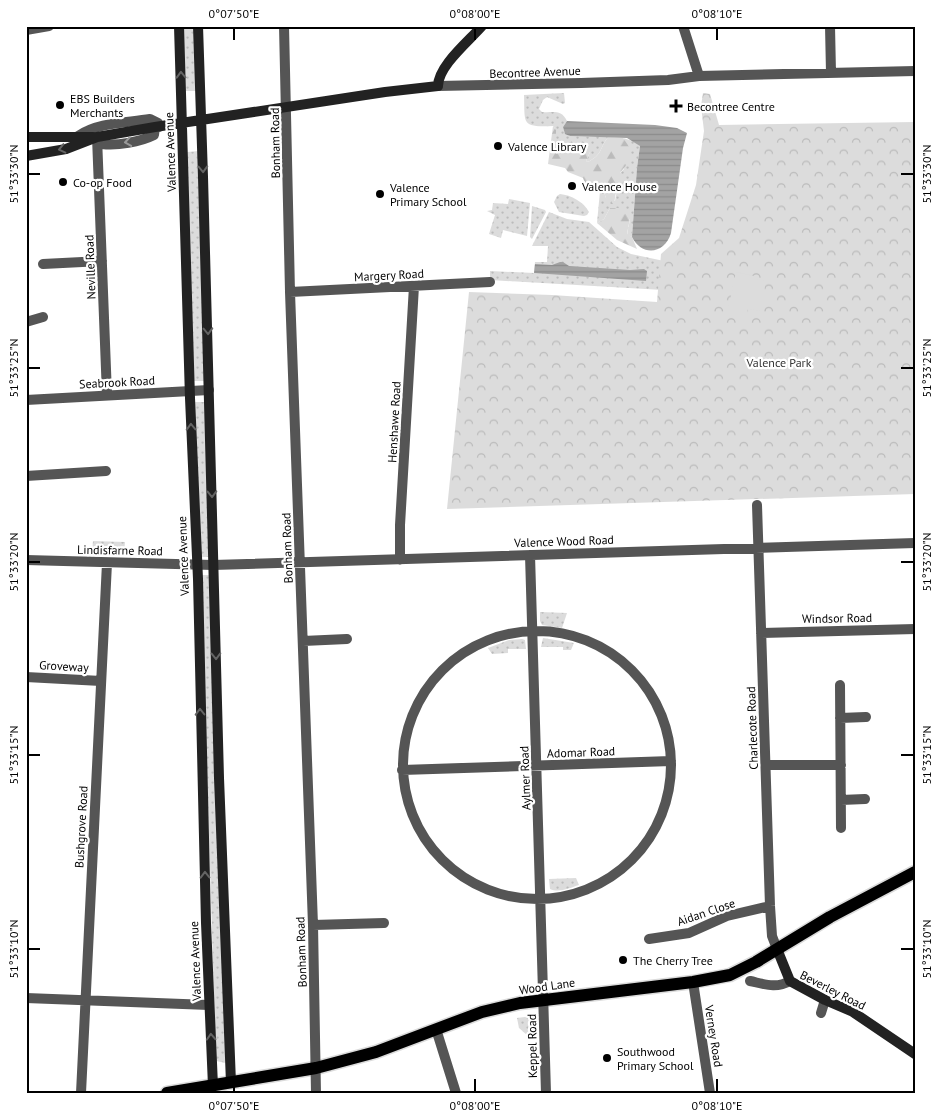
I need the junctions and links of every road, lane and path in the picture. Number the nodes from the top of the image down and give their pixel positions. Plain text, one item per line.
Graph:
1 (49, 26) edge
2 (179, 26) edge
3 (198, 26) edge
4 (284, 26) edge
5 (482, 26) edge
6 (683, 26) edge
7 (830, 26) edge
8 (26, 30) edge
9 (915, 71) edge
10 (832, 73) junction
11 (699, 76) junction
12 (438, 86) junction
13 (286, 108) junction
14 (201, 120) junction
15 (182, 123) junction
16 (157, 127) junction
17 (78, 136) junction
18 (26, 137) edge
19 (97, 137) junction
20 (26, 156) edge
21 (102, 261) junction
22 (43, 264) dead end
23 (490, 282) dead end
24 (414, 286) junction
25 (290, 292) junction
26 (43, 317) dead end
27 (26, 322) edge
28 (209, 390) junction
29 (190, 391) junction
30 (107, 396) junction
31 (26, 400) edge
32 (106, 471) dead end
33 (26, 476) edge
34 (757, 505) dead end
35 (915, 543) edge
36 (758, 548) junction
37 (530, 555) junction
38 (26, 560) edge
39 (400, 560) junction
40 (107, 562) junction
41 (300, 563) junction
42 (196, 564) junction
43 (214, 565) junction
44 (915, 629) edge
45 (532, 631) junction
46 (761, 633) junction
47 (347, 639) dead end
48 (303, 642) junction
49 (26, 677) edge
50 (101, 681) junction
51 (840, 685) dead end
52 (866, 717) dead end
53 (840, 718) junction
54 (671, 761) junction
55 (766, 765) junction
56 (841, 765) junction
57 (537, 766) junction
58 (402, 770) junction
59 (865, 799) dead end
60 (841, 800) junction
61 (841, 828) dead end
62 (915, 872) edge
63 (541, 899) junction
64 (770, 906) junction
65 (384, 923) dead end
66 (313, 925) junction
67 (649, 939) dead end
68 (777, 949) junction
69 (750, 981) dead end
70 (790, 981) junction
71 (693, 982) junction
72 (26, 998) edge
73 (544, 1000) junction
74 (825, 1000) junction
75 (85, 1002) junction
76 (209, 1005) junction
77 (821, 1013) dead end
78 (436, 1029) junction
79 (915, 1054) edge
80 (316, 1068) junction
81 (231, 1088) edge
82 (213, 1089) edge
83 (81, 1093) edge
84 (167, 1093) edge
85 (316, 1093) edge
86 (456, 1093) edge
87 (546, 1093) edge
88 (710, 1093) edge

1 - 8 street
15 -> 2 street, Valence Avenue
3 - 14 street
4 - 13 street, Bonham Road
5 - 12 street
6 - 11 street
7 - 10 street
9 - 10 street, Becontree Avenue
10 - 11 street, Becontree Avenue
11 - 12 street, Becontree Avenue
12 - 13 street, Becontree Avenue
13 - 14 street, Becontree Avenue
13 - 25 street, Bonham Road
14 - 15 street, Becontree Avenue
14 -> 28 street
15 - 16 street, Becontree Avenue
15 - 29 street, Valence Avenue
16 - 17 street, Becontree Avenue
16 - 19 street, Becontree Avenue
17 - 18 street, Becontree Avenue
17 - 19 street, Becontree Avenue
19 -> 20 street, Becontree Avenue
19 - 21 street, Neville Road
21 - 22 street
21 - 30 street, Neville Road
23 - 24 street, Margery Road
24 - 25 street, Margery Road
24 - 39 street, Henshawe Road
25 - 41 street, Bonham Road
26 - 27 street
28 - 29 street, Seabrook Road
28 -> 43 street
29 - 30 street, Seabrook Road
42 -> 29 street, Valence Avenue
30 - 31 street, Seabrook Road
32 - 33 street
34 - 36 street, Charlecote Road
35 - 36 street, Valence Wood Road
36 - 37 street, Valence Wood Road
36 - 46 street, Charlecote Road
37 - 39 street, Valence Wood Road
37 - 45 street, Aylmer Road
38 - 40 street, Lindisfarne Road
39 - 41 street, Valence Wood Road
40 - 42 street, Lindisfarne Road
40 - 50 street, Bushgrove Road
41 - 43 street, Valence Wood Road
41 - 48 street, Bonham Road
42 - 43 street, Lindisfarne Road
76 -> 42 street, Valence Avenue
43 -> 81 street
44 - 46 street, Windsor Road
45 - 54 street
45 - 57 street, Aylmer Road
45 - 58 street
46 - 55 street, Charlecote Road
47 - 48 street
48 - 66 street, Bonham Road
49 - 50 street, Groveway
50 - 75 street, Bushgrove Road
51 - 53 street
52 - 53 street
53 - 56 street
54 - 57 street, Adomar Road
54 - 63 street
55 - 56 street
55 - 64 street, Charlecote Road
56 - 60 street
57 - 58 street, Adomar Road
57 - 63 street, Aylmer Road
58 - 63 street
59 - 60 street
60 - 61 street
62 - 68 main road, Wood Lane
63 - 73 street, Aylmer Road
64 - 67 street, Aidan Close
64 - 68 street, Charlecote Road
65 - 66 street
66 - 80 street, Bonham Road
68 - 70 street, Beverley Road
68 - 71 main road, Wood Lane
69 - 70 street, Beverley Road
70 - 74 street, Beverley Road
71 - 73 main road, Wood Lane
71 - 88 street, Verney Road
72 - 75 street
73 - 78 main road, Wood Lane
73 - 87 street, Keppel Road
74 - 77 street
74 - 79 street, Beverley Road
75 - 76 street
75 - 83 street, Bushgrove Road
82 -> 76 street, Valence Avenue
78 - 80 main road, Wood Lane
78 - 86 street
80 - 81 main road, Wood Lane
80 - 85 street, Bonham Road
81 - 82 main road, Wood Lane
82 - 84 main road, Wood Lane

